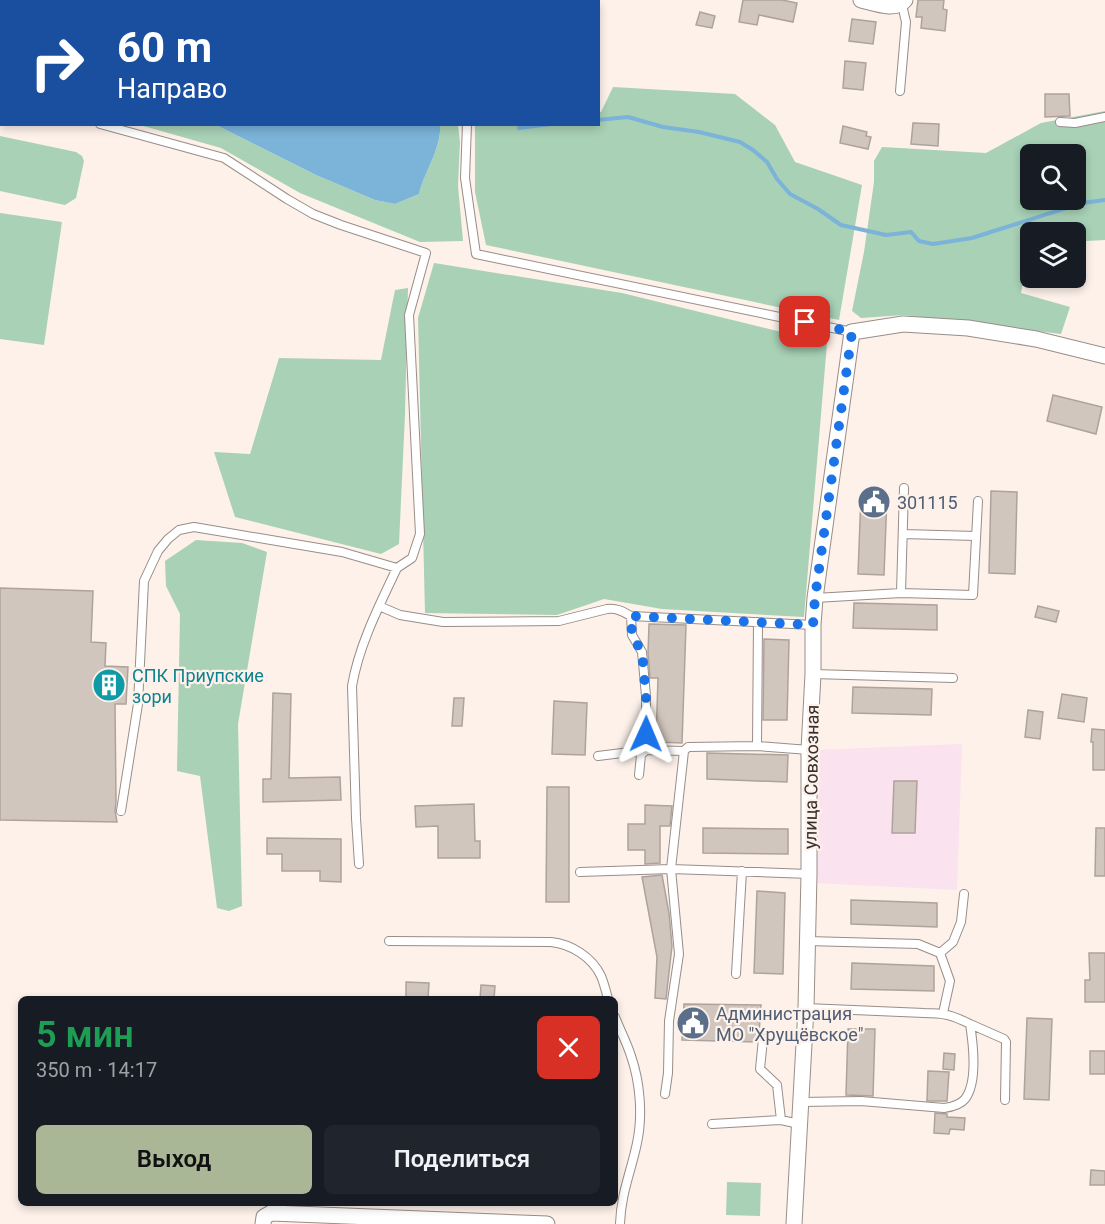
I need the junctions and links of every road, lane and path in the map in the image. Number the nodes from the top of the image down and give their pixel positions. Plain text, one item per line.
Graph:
1 (861, 0) edge
2 (904, 2) edge
3 (900, 91) dead end
4 (1105, 117) edge
5 (1060, 122) dead end
6 (107, 126) edge
7 (467, 126) edge
8 (852, 332) junction
9 (1105, 356) edge
10 (904, 488) dead end
11 (978, 501) dead end
12 (903, 534) junction
13 (976, 536) junction
14 (397, 568) junction
15 (902, 593) junction
16 (815, 598) junction
17 (379, 606) junction
18 (631, 616) junction
19 (758, 622) junction
20 (813, 625) junction
21 (813, 674) junction
22 (953, 678) dead end
23 (757, 746) junction
24 (646, 750) junction
25 (809, 750) junction
26 (684, 751) junction
27 (598, 756) dead end
28 (639, 775) dead end
29 (121, 811) dead end
30 (359, 864) dead end
31 (671, 869) junction
32 (742, 871) junction
33 (580, 872) dead end
34 (809, 874) junction
35 (964, 894) dead end
36 (389, 941) dead end
37 (807, 941) junction
38 (940, 953) junction
39 (736, 974) dead end
40 (607, 996) edge
41 (806, 1008) junction
42 (944, 1013) junction
43 (970, 1024) junction
44 (618, 1025) edge
45 (763, 1039) dead end
46 (665, 1094) dead end
47 (1005, 1100) dead end
48 (801, 1102) junction
49 (781, 1120) junction
50 (712, 1124) dead end
51 (800, 1124) junction
52 (265, 1216) edge
53 (547, 1224) edge
54 (620, 1224) edge
55 (794, 1224) edge

1 - 2 street
2 - 3 lane
4 - 5 lane
6 - 14 lane
7 - 8 lane
8 - 9 street
8 - 16 street, улица Совхозная
10 - 12 lane
11 - 13 lane
12 - 13 lane
12 - 15 lane
13 - 15 lane
14 - 17 lane
14 - 29 lane
15 - 16 lane
16 - 20 street, улица Совхозная
17 - 18 lane
17 - 30 lane
18 - 19 lane
18 - 24 lane
19 - 20 lane
19 - 23 lane
20 - 21 street, улица Совхозная
21 - 22 lane
21 - 25 street, улица Совхозная
23 - 25 lane
23 - 26 lane
24 - 26 lane
24 - 27 lane
24 - 28 lane
25 - 34 street, улица Совхозная
26 - 31 lane
31 - 32 lane
31 - 33 lane
31 - 46 lane
32 - 34 lane
32 - 39 lane
34 - 37 street, улица Совхозная
35 - 38 lane
36 - 40 lane
37 - 38 lane
37 - 41 street, улица Совхозная
38 - 42 lane
41 - 42 lane
41 - 48 street, улица Совхозная
42 - 43 lane
43 - 47 lane
43 - 48 lane
44 - 54 lane
45 - 49 lane
48 - 51 street, улица Совхозная
49 - 50 lane
49 - 51 lane
51 - 55 street, улица Совхозная
52 - 53 street

